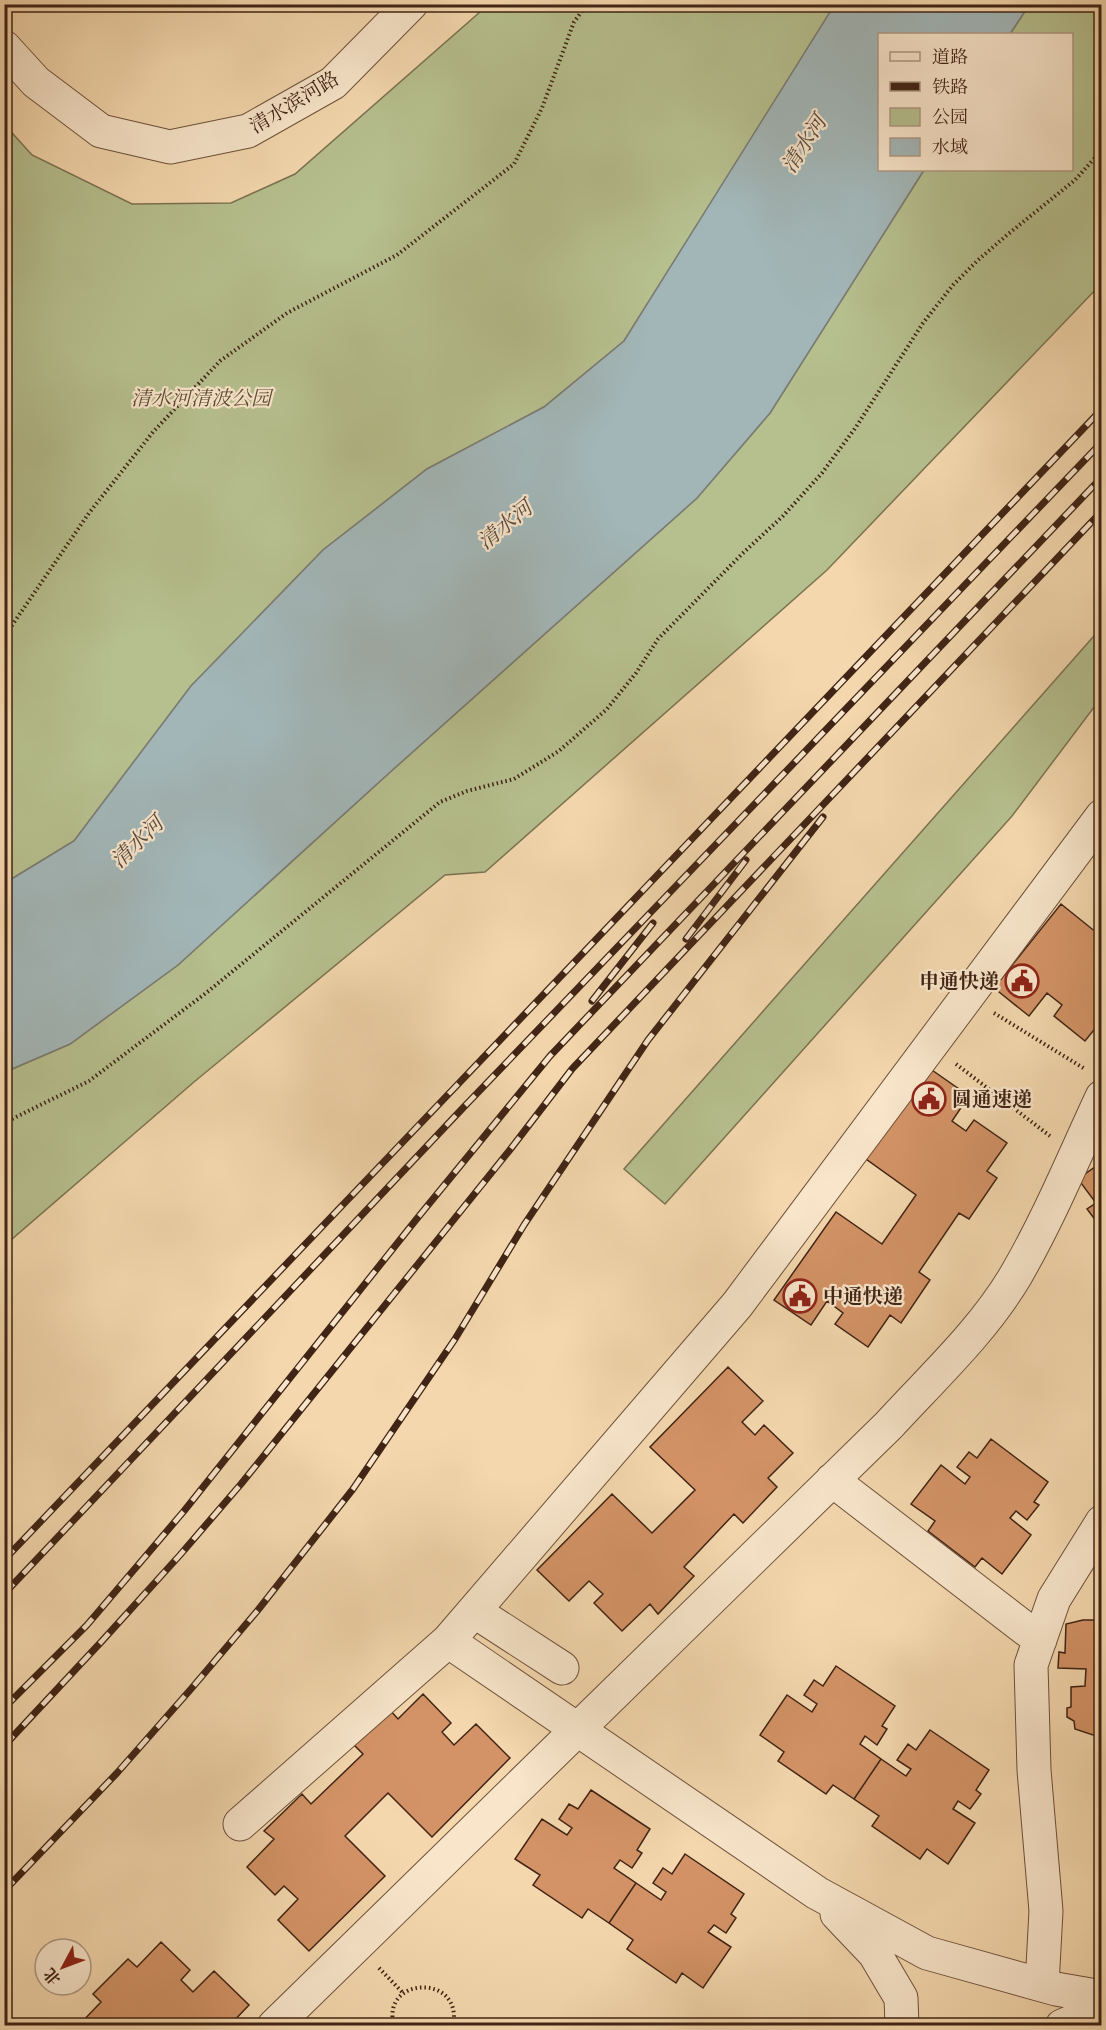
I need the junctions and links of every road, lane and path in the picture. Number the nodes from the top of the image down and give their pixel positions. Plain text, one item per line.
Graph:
1 (411, 4) edge
2 (587, 4) edge
3 (4, 46) edge
4 (1101, 150) edge
5 (4, 637) edge
6 (1101, 816) edge
7 (968, 997) junction
8 (932, 1046) junction
9 (1097, 1086) edge
10 (4, 1123) edge
11 (1075, 1155) junction
12 (832, 1480) junction
13 (1101, 1522) edge
14 (474, 1611) junction
15 (1040, 1640) junction
16 (448, 1641) junction
17 (562, 1668) dead end
18 (577, 1729) junction
19 (240, 1824) dead end
20 (817, 1893) junction
21 (1042, 1985) junction
22 (1101, 1997) edge
23 (1101, 2009) edge
24 (274, 2025) edge
25 (394, 2025) edge
26 (453, 2025) edge
27 (902, 2025) edge
28 (1062, 2025) edge

1 - 3 street, 清水滨河路
2 - 5 path
4 - 10 path
6 - 7 street
7 - 8 street
7 - 9 path
8 - 11 path
8 - 14 street
9 - 11 street
11 - 12 street
12 - 15 street
12 - 18 street
13 - 15 street
14 - 16 street
14 - 17 street
15 - 21 street
16 - 18 street
16 - 19 street
18 - 20 street
18 - 24 street
20 - 21 street
20 - 27 street
21 - 22 street
23 - 28 street
25 - 26 path

